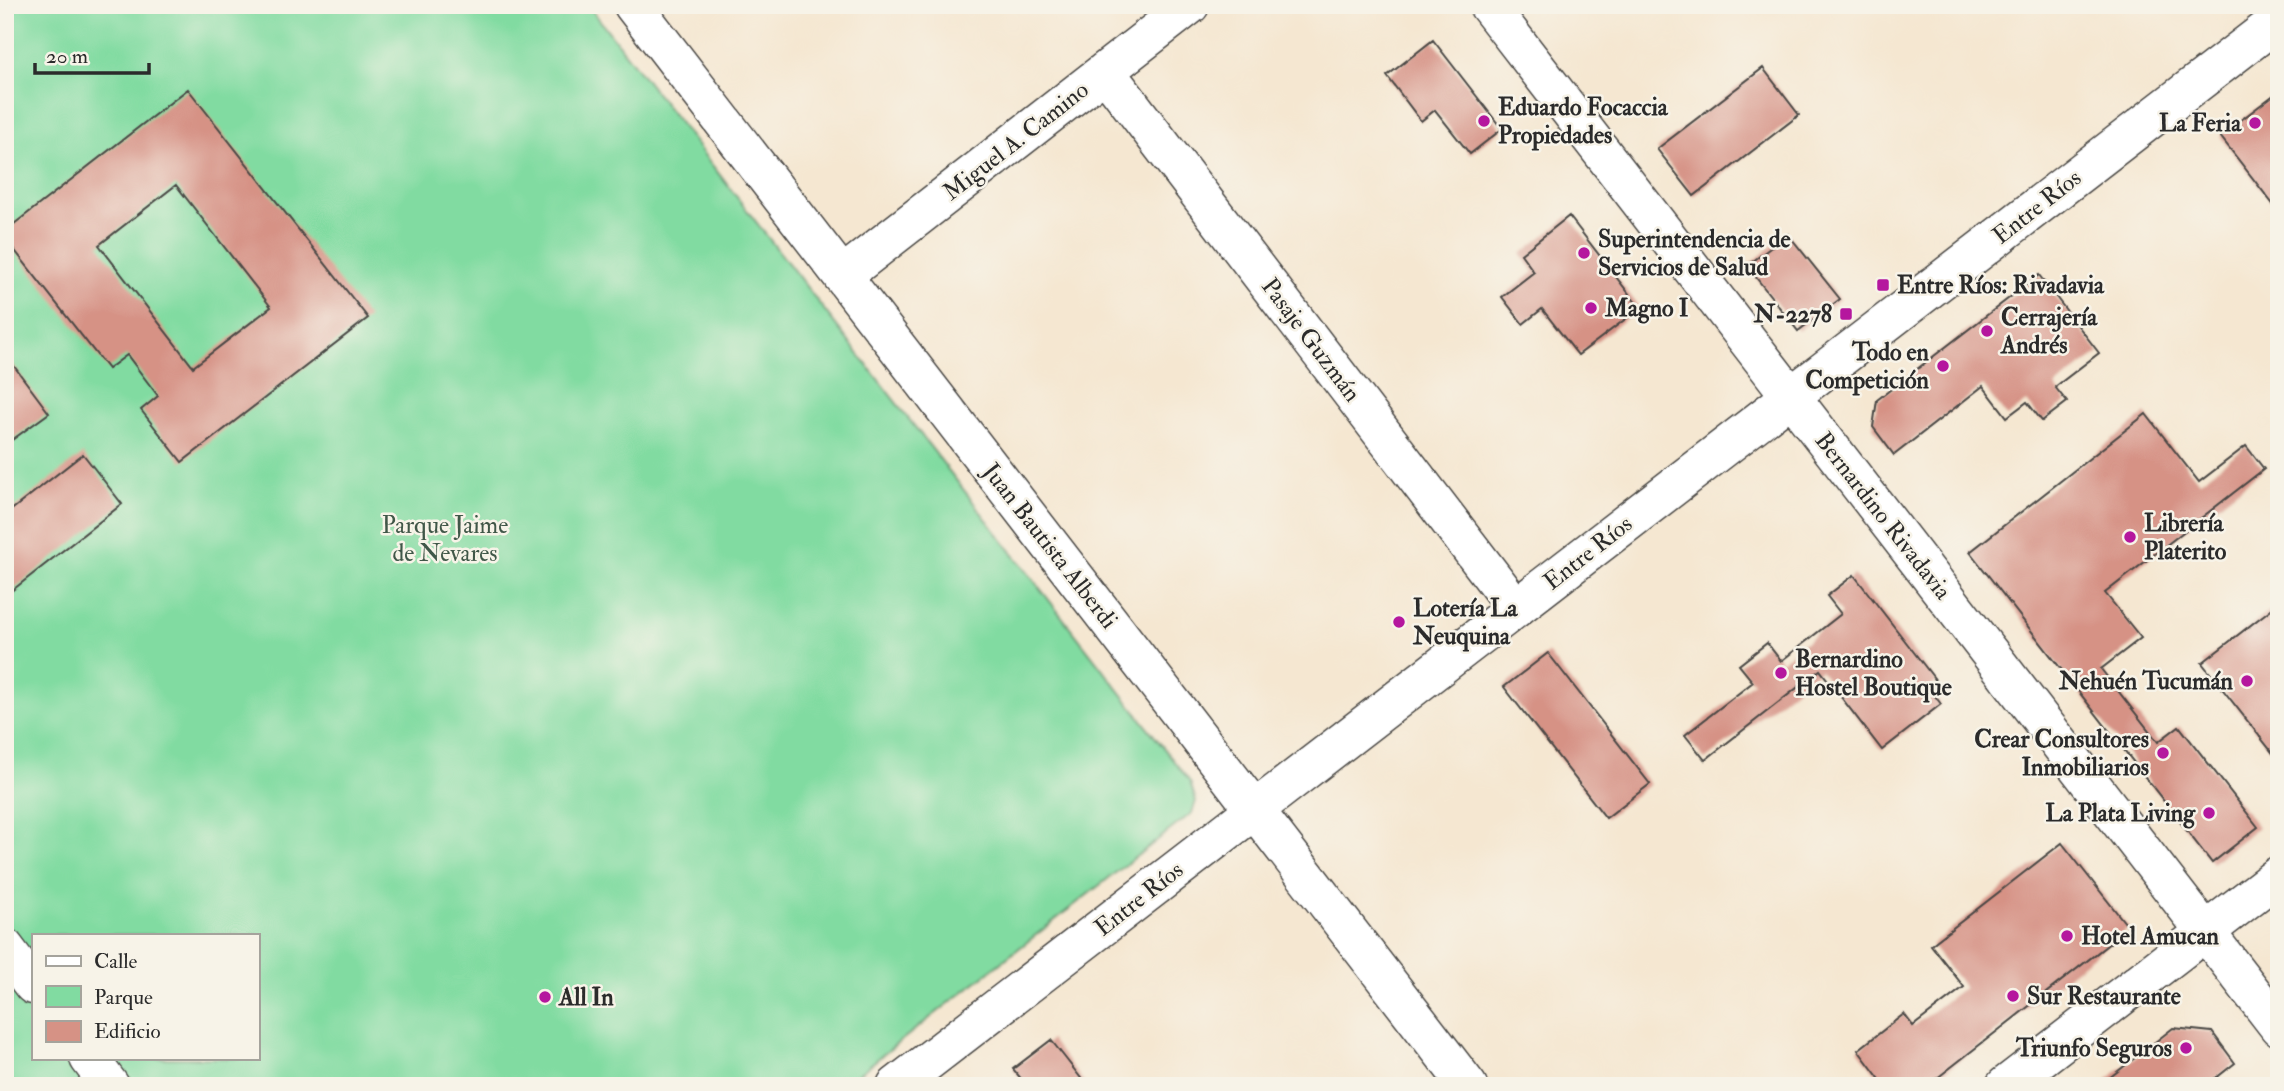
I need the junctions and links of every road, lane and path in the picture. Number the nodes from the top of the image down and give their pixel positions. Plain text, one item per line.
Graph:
1 (633, 5) edge
2 (1190, 5) edge
3 (1488, 5) edge
4 (2279, 20) edge
5 (1105, 71) junction
6 (842, 276) junction
7 (1791, 397) junction
8 (1516, 608) junction
9 (1255, 810) junction
10 (2279, 875) edge
11 (2206, 932) junction
12 (5, 948) edge
13 (32, 984) edge
14 (2279, 1027) edge
15 (90, 1060) edge
16 (110, 1086) edge
17 (897, 1086) edge
18 (1468, 1086) edge
19 (2005, 1086) edge

1 - 6 street, Juan Bautista Alberdi
2 - 5 street, Miguel A. Camino
3 - 7 street, Bernardino Rivadavia
4 - 7 street, Entre Ríos
5 - 6 street, Miguel A. Camino
5 - 8 street, Pasaje Guzmán
6 - 9 street, Juan Bautista Alberdi
7 - 8 street, Entre Ríos
7 - 11 street, Bernardino Rivadavia
8 - 9 street, Entre Ríos
9 - 17 street, Entre Ríos
9 - 18 street, Juan Bautista Alberdi
10 - 11 street
11 - 14 street, Bernardino Rivadavia
11 - 19 street
12 - 13 street
15 - 16 street

